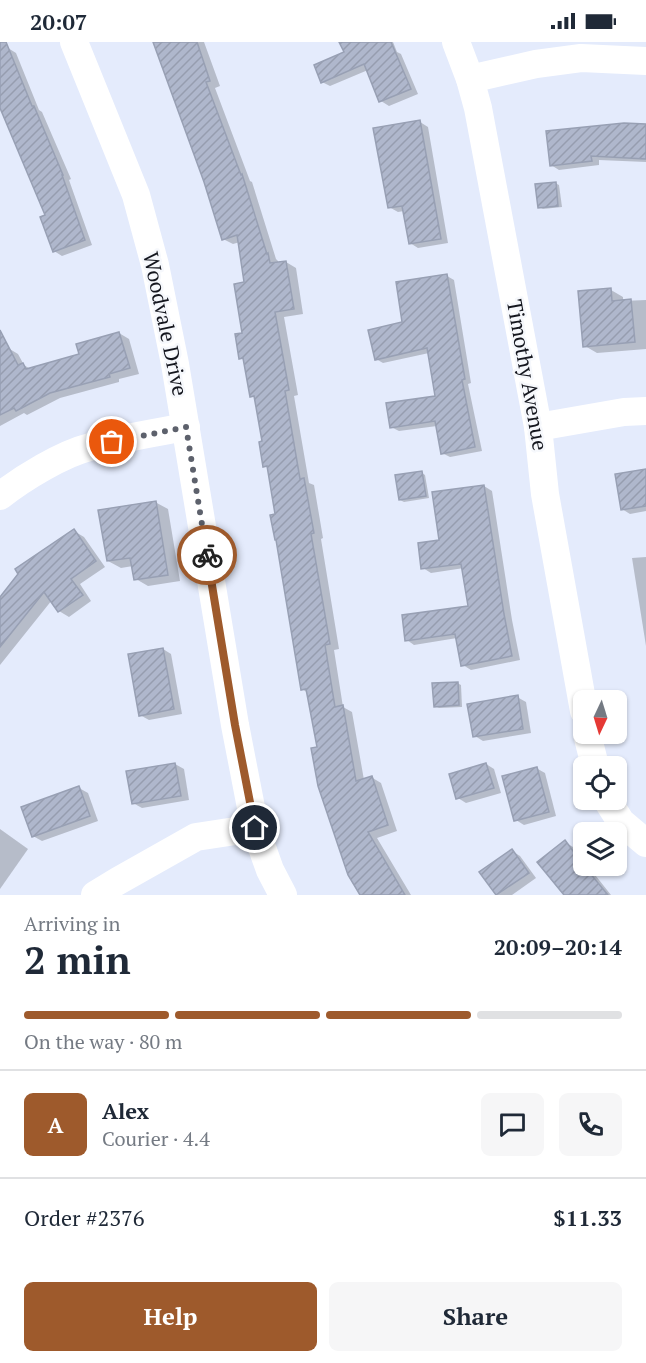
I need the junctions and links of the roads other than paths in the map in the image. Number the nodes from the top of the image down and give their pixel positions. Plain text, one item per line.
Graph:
1 (74, 42) edge
2 (456, 42) edge
3 (646, 61) edge
4 (470, 80) junction
5 (646, 411) edge
6 (186, 427) junction
7 (538, 427) junction
8 (0, 496) edge
9 (580, 690) edge
10 (613, 810) edge
11 (255, 828) junction
12 (646, 843) edge
13 (95, 895) edge
14 (283, 895) edge

1 - 6 street, Woodvale Drive
2 - 4 street, Timothy Avenue
3 - 4 street
4 - 7 street, Timothy Avenue
5 - 7 street
6 - 8 street
6 - 11 street, Woodvale Drive
7 - 9 street, Timothy Avenue
10 - 12 street
11 - 13 street
11 - 14 street, Woodvale Drive

